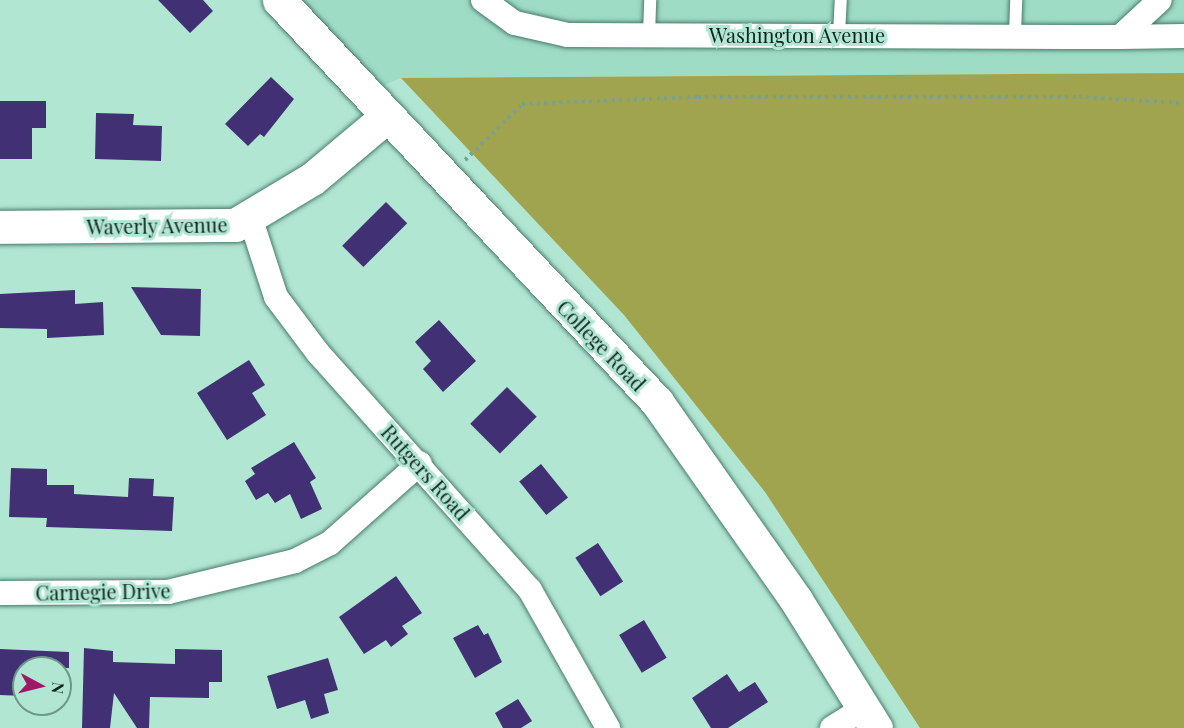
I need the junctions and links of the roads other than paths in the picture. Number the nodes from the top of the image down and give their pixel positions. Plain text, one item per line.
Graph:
1 (279, 0) edge
2 (483, 0) edge
3 (650, 0) edge
4 (841, 0) edge
5 (1016, 0) edge
6 (1160, 0) edge
7 (649, 34) junction
8 (839, 34) junction
9 (1015, 35) junction
10 (1120, 36) junction
11 (1184, 36) edge
12 (387, 117) junction
13 (250, 217) junction
14 (0, 227) edge
15 (420, 463) junction
16 (0, 593) edge
17 (870, 718) edge
18 (608, 728) edge
19 (832, 728) edge

1 - 12 street, College Road
2 - 7 street, Washington Avenue
3 - 7 lane
4 - 8 lane
5 - 9 lane
6 - 10 street
7 - 8 street, Washington Avenue
8 - 9 street, Washington Avenue
9 - 10 street, Washington Avenue
10 - 11 street, Washington Avenue
12 - 13 street, Waverly Avenue
12 - 17 street, College Road
13 - 14 street, Waverly Avenue
13 - 15 street, Rutgers Road
15 - 16 street, Carnegie Drive
15 - 18 street, Rutgers Road
17 - 19 street

